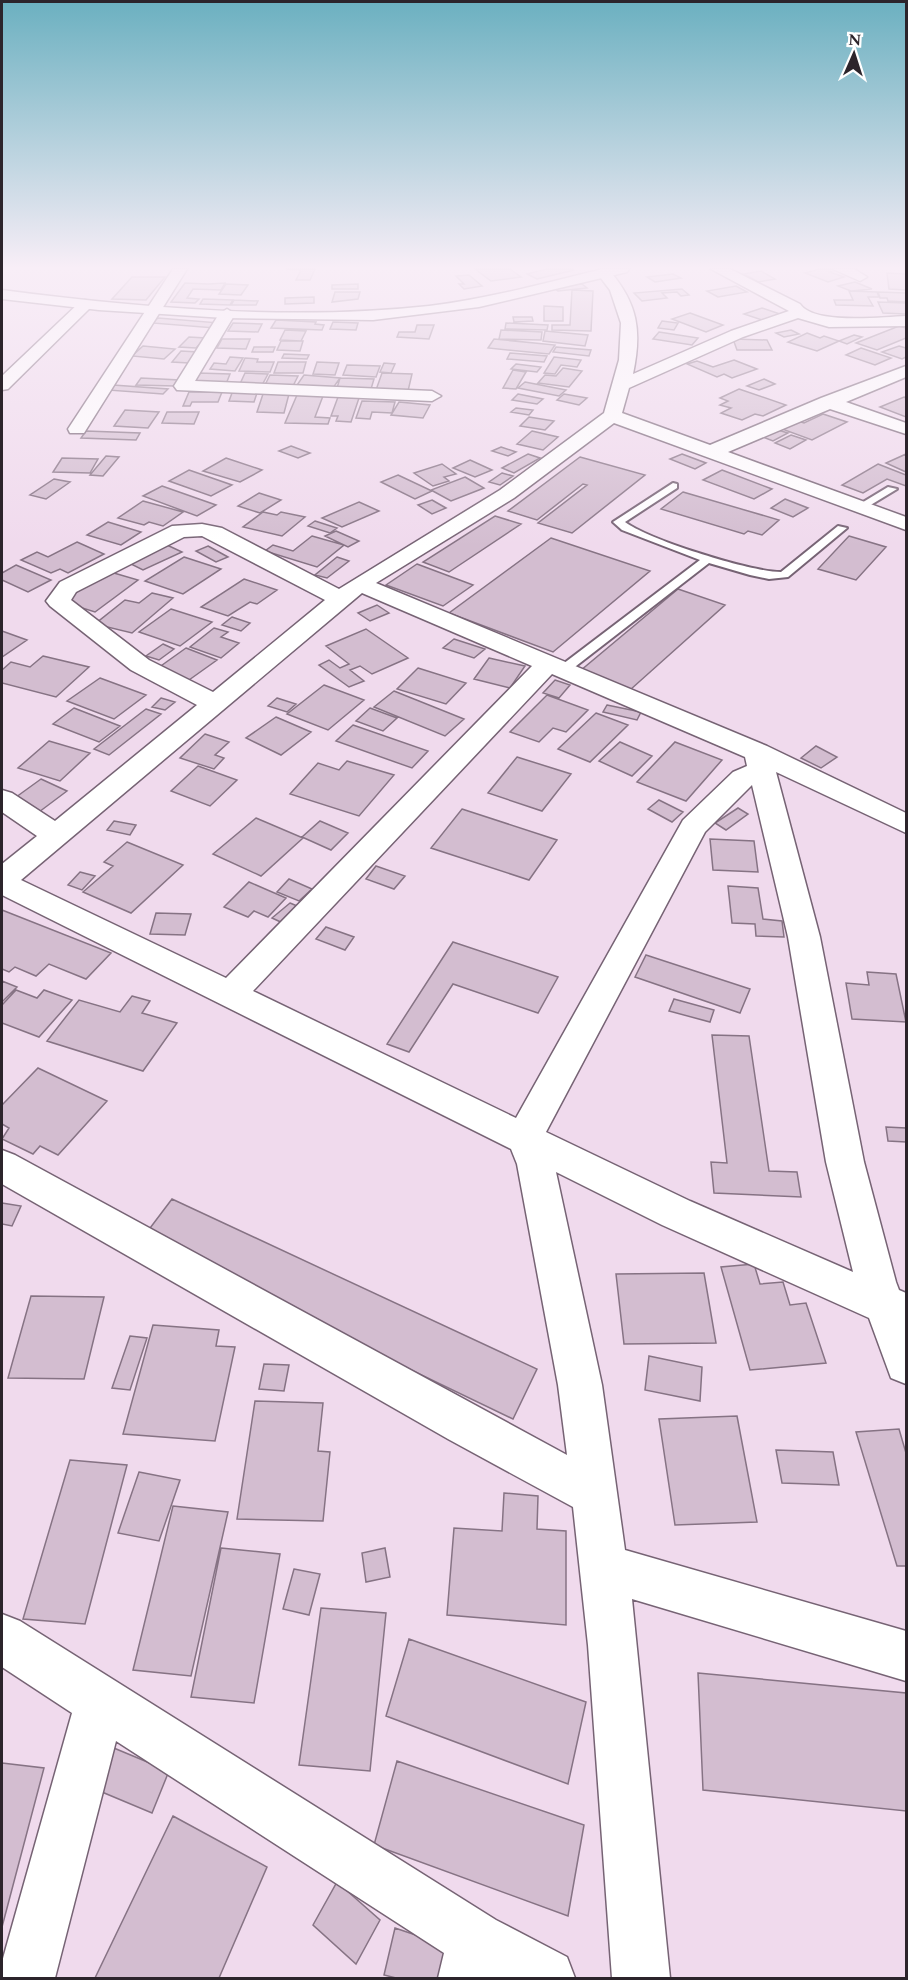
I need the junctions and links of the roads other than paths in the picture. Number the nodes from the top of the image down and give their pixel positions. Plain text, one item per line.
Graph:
1 (26, 361) edge
2 (121, 361) edge
3 (198, 361) edge
4 (629, 361) edge
5 (675, 361) edge
6 (906, 371) edge
7 (2, 385) edge
8 (622, 385) junction
9 (432, 396) dead end
10 (827, 402) junction
11 (612, 416) junction
12 (77, 429) dead end
13 (906, 429) edge
14 (711, 452) junction
15 (673, 486) dead end
16 (892, 489) dead end
17 (860, 507) junction
18 (906, 524) edge
19 (842, 528) dead end
20 (709, 558) junction
21 (349, 591) junction
22 (555, 667) junction
23 (214, 703) junction
24 (759, 761) junction
25 (2, 799) edge
26 (906, 824) edge
27 (56, 835) junction
28 (2, 882) edge
29 (231, 994) junction
30 (524, 1138) junction
31 (2, 1166) edge
32 (896, 1308) edge
33 (906, 1364) edge
34 (595, 1494) junction
35 (603, 1567) junction
36 (2, 1639) edge
37 (906, 1656) edge
38 (100, 1703) junction
39 (472, 1959) edge
40 (26, 1978) edge
41 (546, 1978) edge
42 (641, 1978) edge

1 - 7 street
2 - 12 street
3 - 9 street
4 - 8 street
5 - 8 street
6 - 10 street
8 - 11 street
10 - 13 street
10 - 14 street
11 - 14 street
11 - 21 street
14 - 17 street
15 - 20 lane
16 - 17 lane
17 - 18 street
19 - 20 lane
20 - 22 lane
21 - 22 street
21 - 23 street
21 - 23 street
22 - 24 street
22 - 29 street
23 - 27 street
24 - 26 street
24 - 30 street
24 - 32 street
25 - 27 street
27 - 28 street
28 - 29 street
29 - 30 street
30 - 32 street
30 - 34 street
31 - 34 street
32 - 33 street
34 - 35 street
35 - 37 street
35 - 42 street
36 - 38 street
38 - 39 street
38 - 40 street
39 - 41 street

